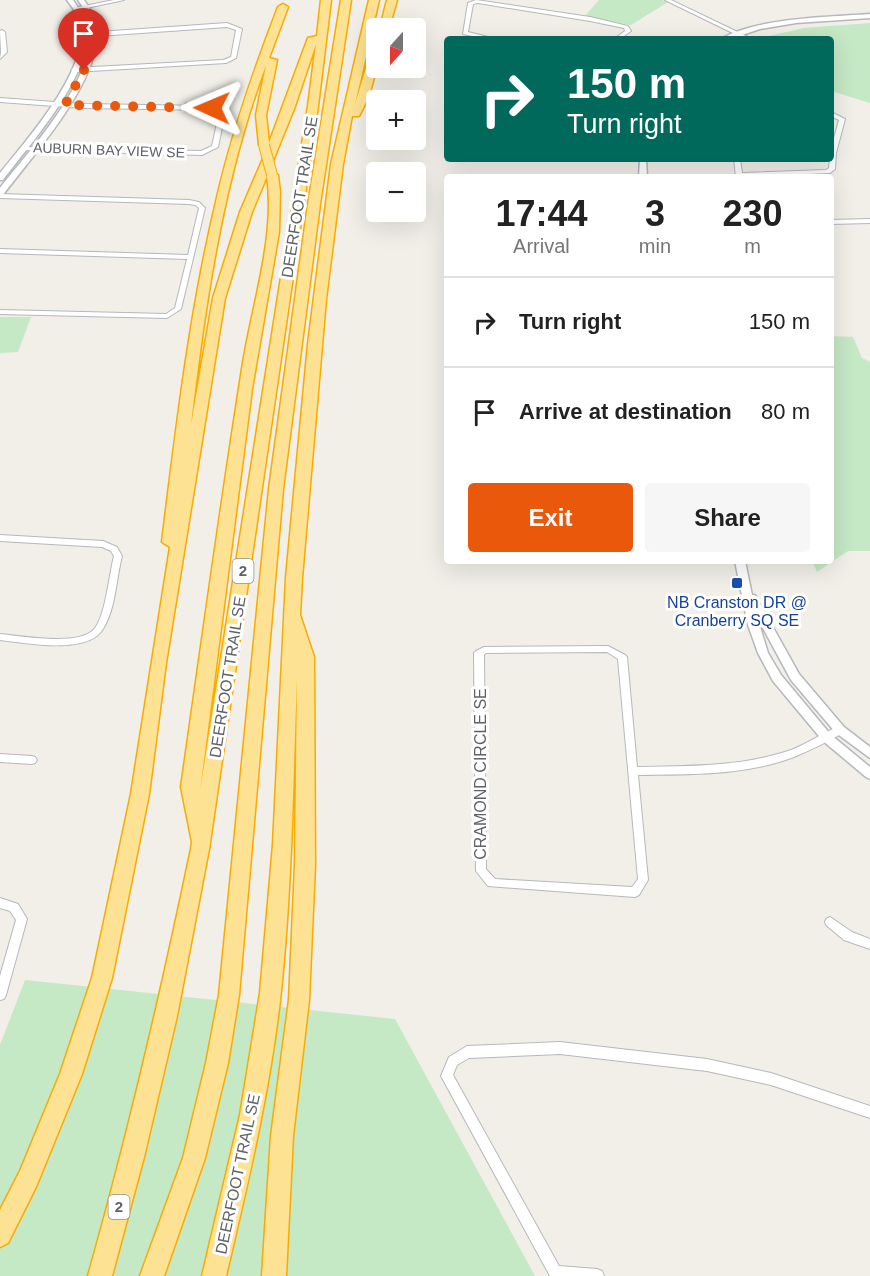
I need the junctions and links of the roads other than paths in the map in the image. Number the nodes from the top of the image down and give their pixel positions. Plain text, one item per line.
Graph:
1 (70, 0) edge
2 (122, 0) edge
3 (325, 0) edge
4 (345, 0) edge
5 (374, 0) edge
6 (392, 0) edge
7 (668, 0) edge
8 (83, 3) edge
9 (284, 4) edge
10 (76, 8) junction
11 (387, 18) edge
12 (870, 18) edge
13 (2, 32) dead end
14 (94, 34) junction
15 (84, 35) junction
16 (479, 36) edge
17 (620, 36) edge
18 (741, 36) edge
19 (0, 57) edge
20 (74, 70) junction
21 (84, 70) junction
22 (368, 78) edge
23 (0, 100) edge
24 (55, 104) junction
25 (65, 105) junction
26 (834, 115) edge
27 (343, 132) junction
28 (24, 148) junction
29 (34, 148) junction
30 (834, 149) edge
31 (832, 162) edge
32 (784, 174) edge
33 (0, 178) edge
34 (0, 194) edge
35 (870, 221) edge
36 (834, 222) edge
37 (0, 251) edge
38 (191, 257) junction
39 (0, 312) edge
40 (0, 538) edge
41 (741, 564) edge
42 (749, 596) junction
43 (291, 608) junction
44 (165, 629) junction
45 (0, 637) edge
46 (840, 730) junction
47 (827, 738) junction
48 (870, 753) edge
49 (0, 758) edge
50 (32, 760) dead end
51 (633, 771) junction
52 (870, 774) edge
53 (200, 849) junction
54 (0, 903) edge
55 (830, 922) dead end
56 (870, 944) edge
57 (0, 995) edge
58 (870, 1112) edge
59 (0, 1235) edge
60 (100, 1276) edge
61 (152, 1276) edge
62 (214, 1276) edge
63 (274, 1276) edge
64 (597, 1276) edge

1 - 10 street
2 - 8 street
3 - 44 highway
3 - 53 highway, DEERFOOT TRAIL SE / 2
4 - 61 highway
5 - 27 highway, DEERFOOT TRAIL SE
6 - 11 highway
7 - 18 street
8 - 10 street
8 - 14 street
9 - 44 highway
9 - 53 highway, bridge
10 - 15 street
12 - 18 street
13 - 19 street
14 - 15 street
14 - 21 street
14 - 21 street
15 - 20 street
16 - 17 street
20 - 21 street
20 - 24 street
21 - 25 street
22 - 27 highway
23 - 24 street
24 - 25 street
24 - 28 street
25 - 29 street
25 - 29 street, AUBURN BAY VIEW SE
26 - 30 street
27 - 43 highway, DEERFOOT TRAIL SE
28 - 29 street, AUBURN BAY VIEW SE
28 - 33 street
29 - 34 street
31 - 32 street
34 - 38 street
35 - 36 street
37 - 38 street
38 - 39 street
40 - 45 street
41 - 42 street
42 - 46 street
42 - 47 street
43 - 62 highway, DEERFOOT TRAIL SE
43 - 63 highway
44 - 59 highway
46 - 47 street
46 - 48 street
47 - 51 street
47 - 52 street
49 - 50 street
51 - 51 street, CRAMOND CIRCLE SE
53 - 60 highway, DEERFOOT TRAIL SE / 2
54 - 57 street
55 - 56 street
58 - 64 street

